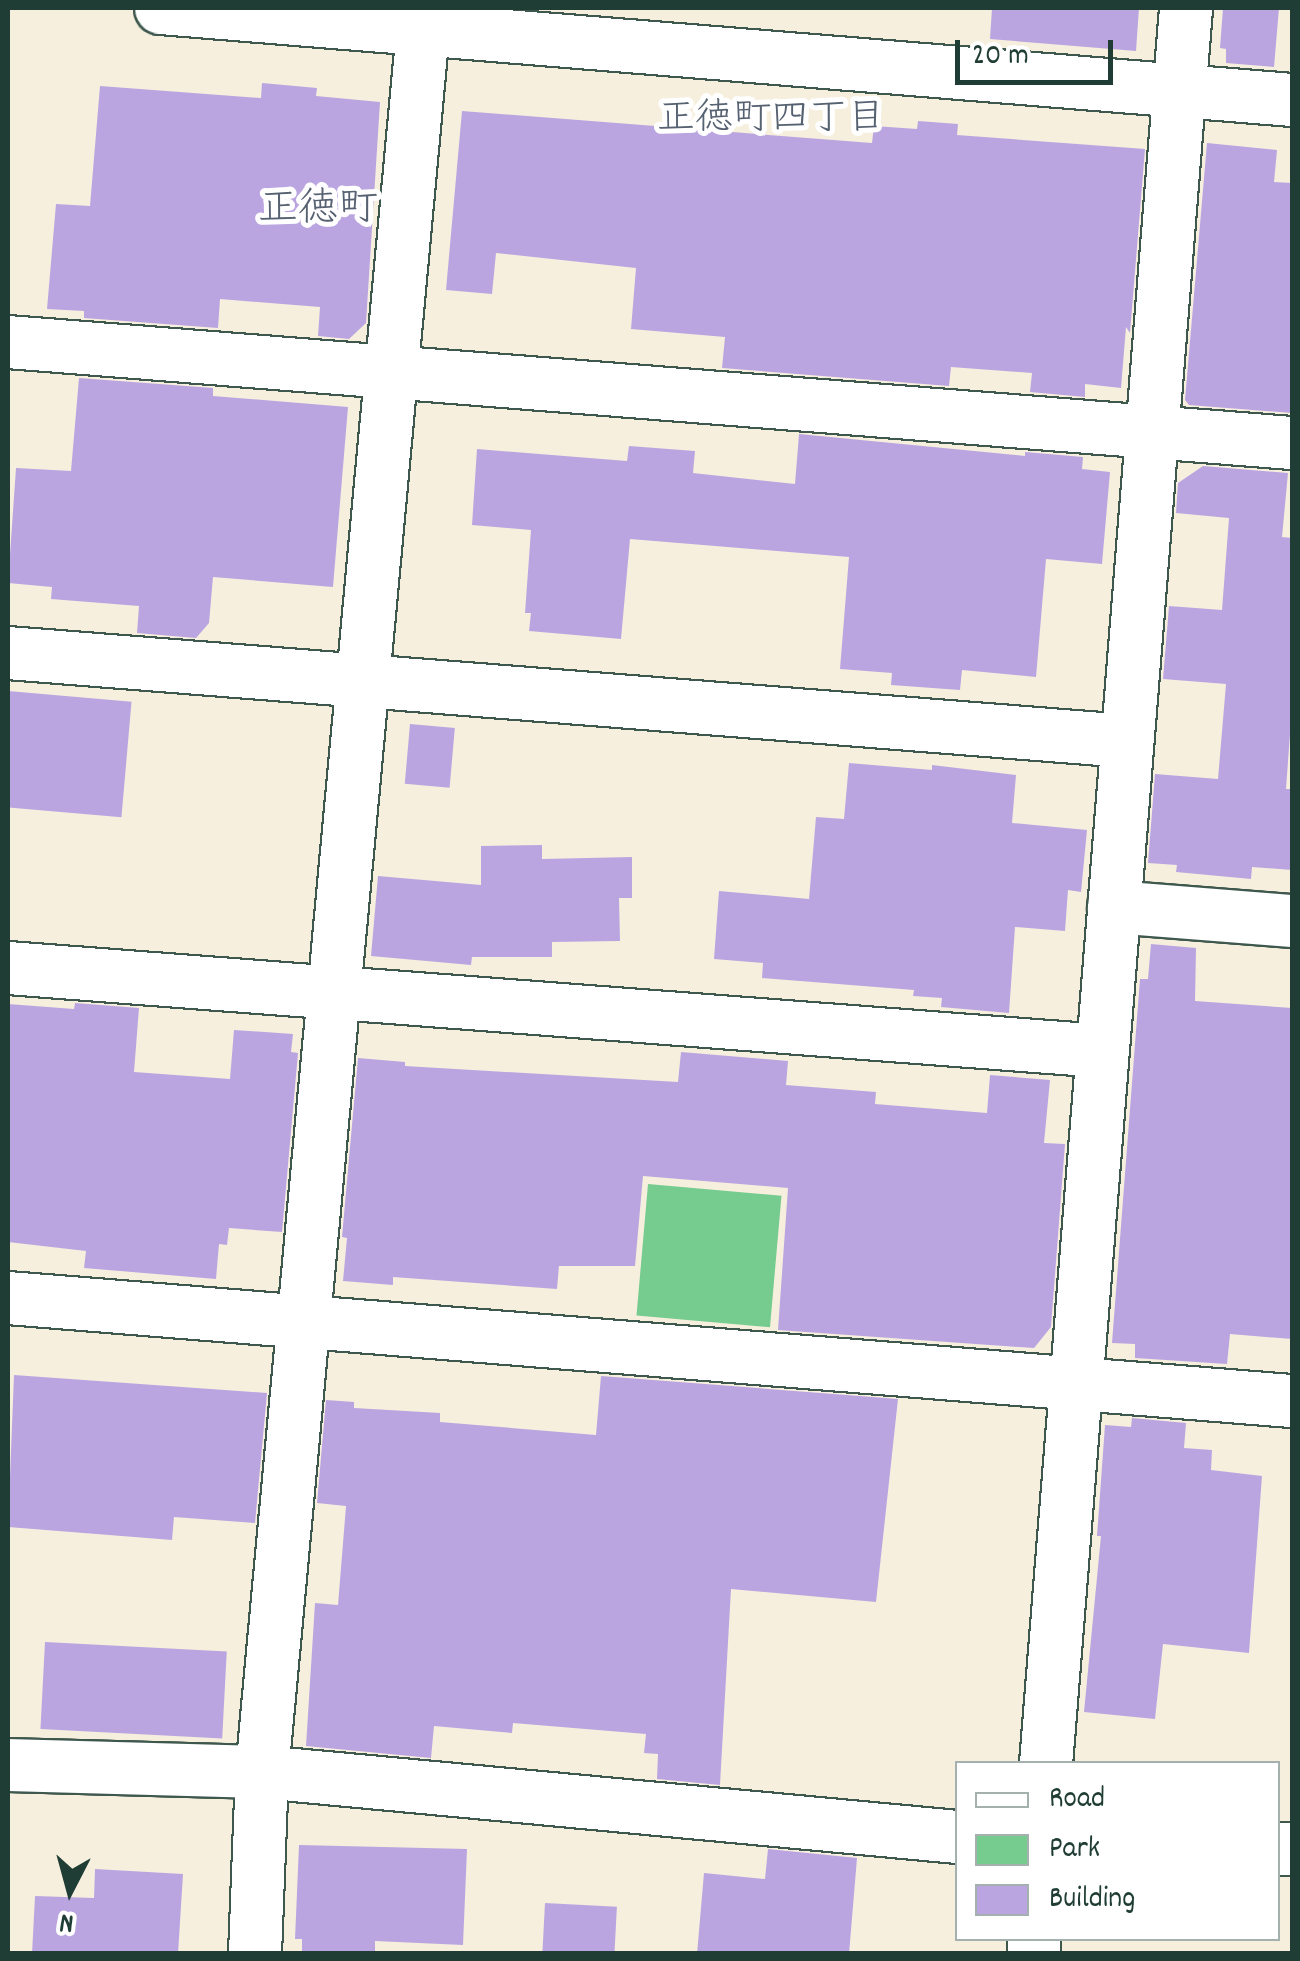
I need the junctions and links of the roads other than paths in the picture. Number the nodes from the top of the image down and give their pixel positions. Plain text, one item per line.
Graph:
1 (161, 8) edge
2 (1186, 8) edge
3 (424, 18) edge
4 (1179, 91) junction
5 (1292, 100) edge
6 (8, 342) edge
7 (392, 372) junction
8 (1152, 432) junction
9 (1292, 443) edge
10 (8, 653) edge
11 (363, 682) junction
12 (1127, 741) junction
13 (1114, 907) junction
14 (1292, 921) edge
15 (8, 968) edge
16 (334, 993) junction
17 (1102, 1052) junction
18 (8, 1298) edge
19 (304, 1322) junction
20 (1076, 1384) junction
21 (1292, 1401) edge
22 (1046, 1761) edge
23 (8, 1764) edge
24 (262, 1772) junction
25 (955, 1837) edge
26 (255, 1954) edge

1 - 3 street
2 - 4 street
3 - 4 street
3 - 7 street
4 - 5 street
4 - 8 street
6 - 7 street
7 - 8 street
7 - 11 street
8 - 9 street
8 - 12 street
10 - 11 street
11 - 12 street
11 - 16 street
12 - 13 street
13 - 14 street
13 - 17 street
15 - 16 street
16 - 17 street
16 - 19 street
17 - 20 street
18 - 19 street
19 - 20 street
19 - 24 street
20 - 21 street
20 - 22 street
23 - 24 street
24 - 25 street
24 - 26 street

